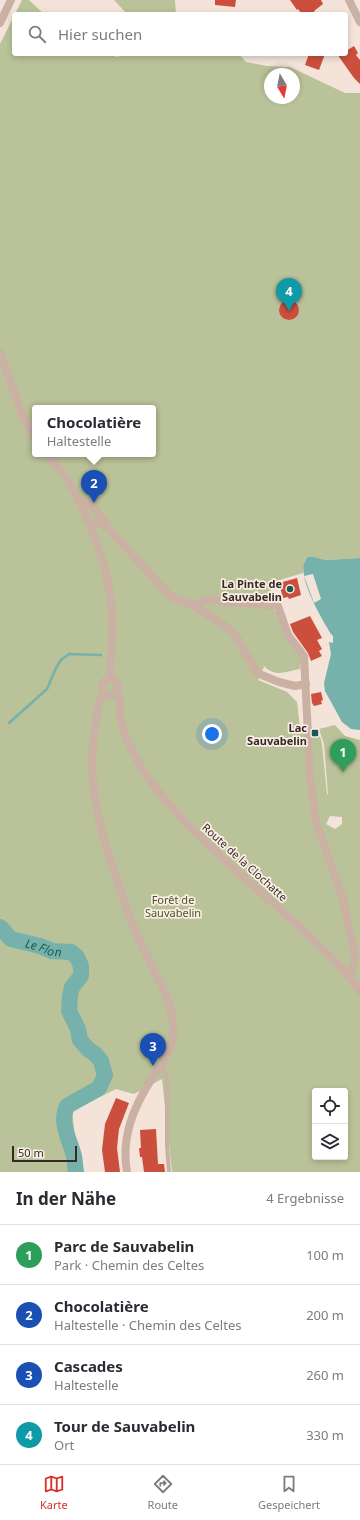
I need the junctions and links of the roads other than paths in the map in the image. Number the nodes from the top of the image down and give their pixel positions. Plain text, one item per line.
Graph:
1 (11, 0) edge
2 (349, 0) edge
3 (360, 22) edge
4 (0, 23) edge
5 (0, 353) edge
6 (32, 431) edge
7 (49, 457) edge
8 (78, 500) junction
9 (87, 521) junction
10 (115, 535) junction
11 (193, 605) junction
12 (110, 679) junction
13 (306, 684) junction
14 (104, 693) junction
15 (116, 693) junction
16 (350, 977) junction
17 (360, 991) edge
18 (160, 1066) junction
19 (127, 1172) edge
20 (169, 1172) edge

1 - 4 street
2 - 3 street
5 - 6 street
7 - 8 street
8 - 9 street
8 - 10 street
9 - 10 street
9 - 12 street
10 - 11 street
11 - 13 street
11 - 13 street
12 - 14 street
12 - 15 street
13 - 16 street
14 - 15 street
14 - 18 street
15 - 16 street, Route de la Clochatte
16 - 17 street, Route de la Clochatte
18 - 19 street
18 - 20 lane

